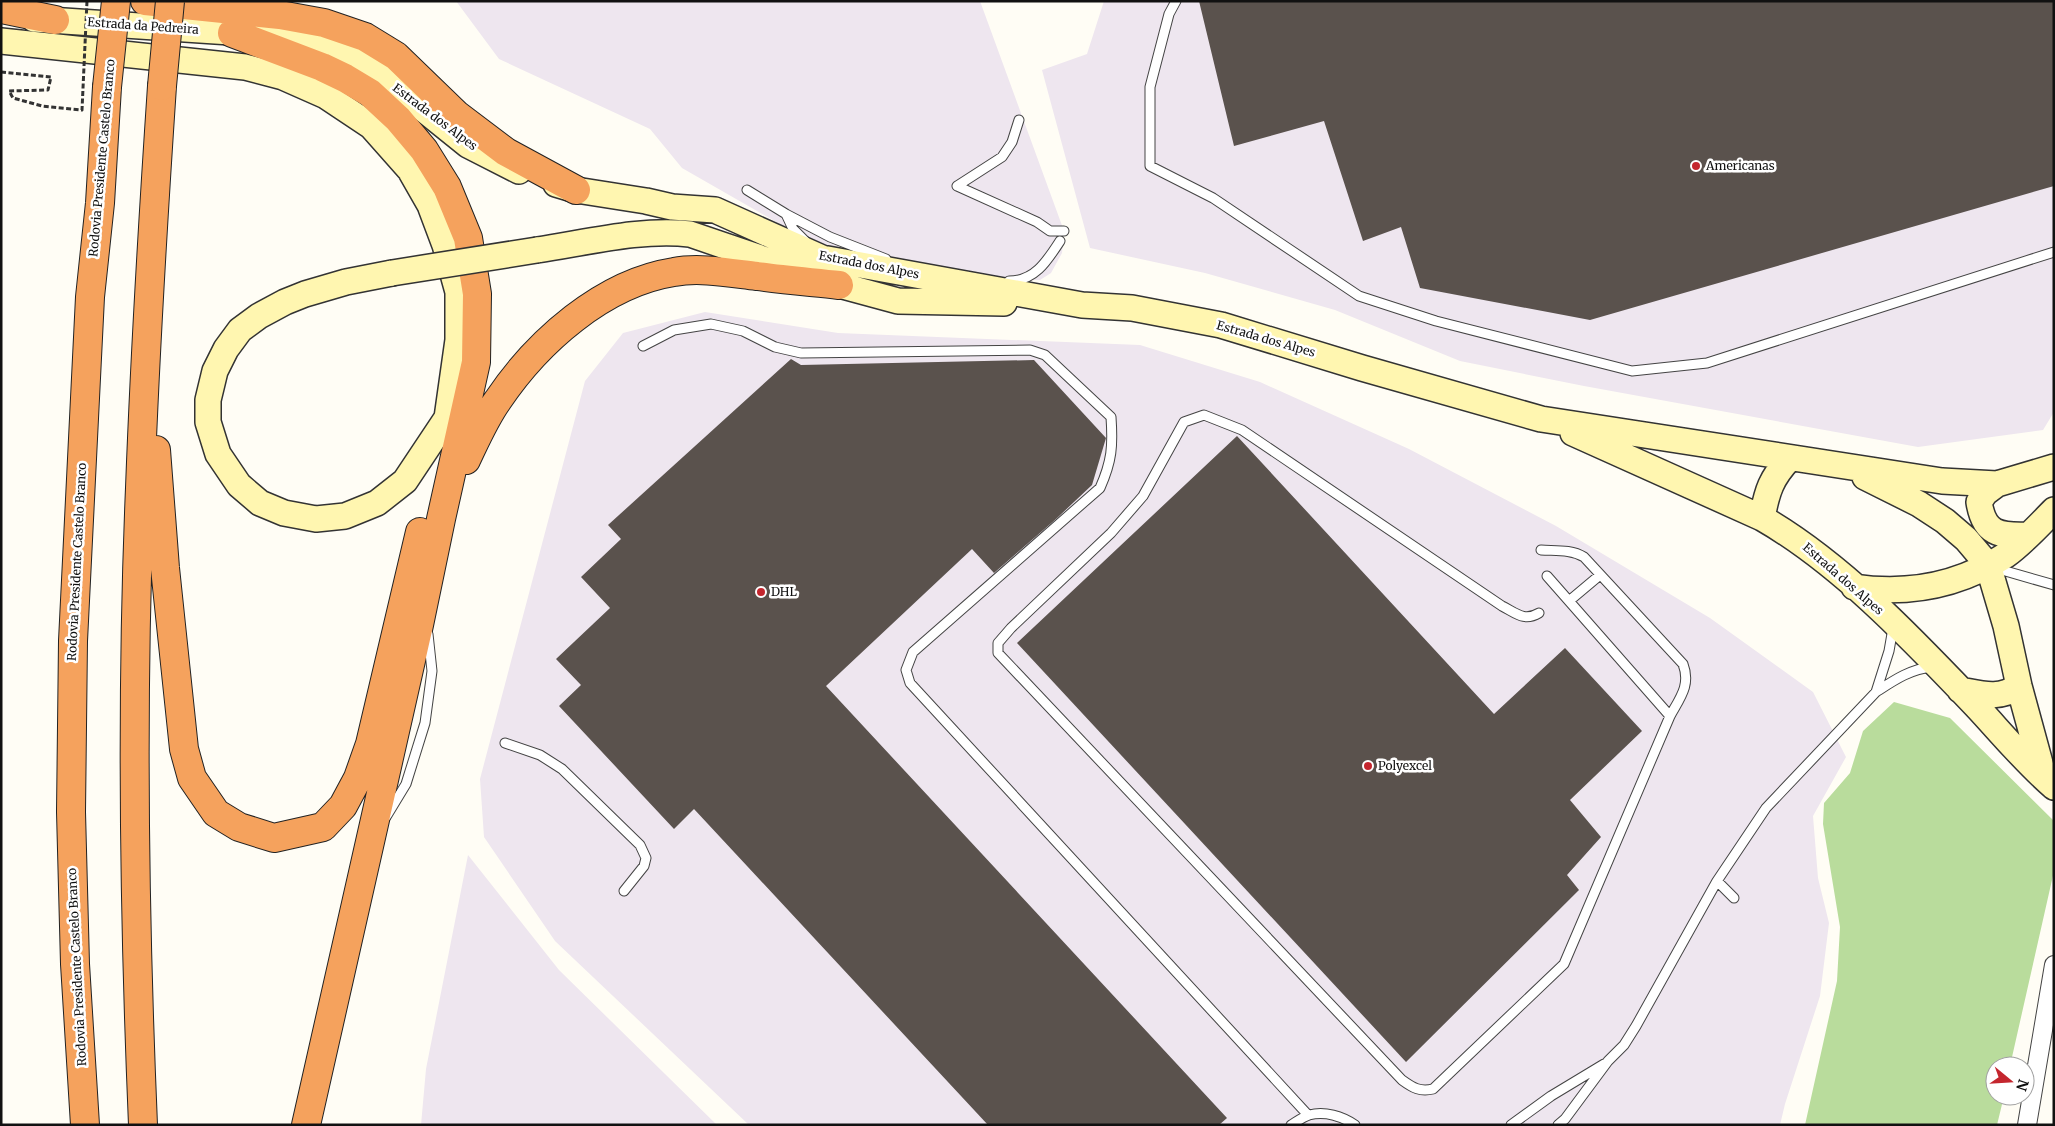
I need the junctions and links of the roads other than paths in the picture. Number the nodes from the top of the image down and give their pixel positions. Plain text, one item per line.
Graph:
1 (116, 1) edge
2 (145, 1) edge
3 (170, 1) edge
4 (1176, 1) edge
5 (1, 9) edge
6 (1, 17) edge
7 (54, 20) junction
8 (232, 33) junction
9 (1, 41) edge
10 (1019, 120) dead end
11 (576, 190) junction
12 (747, 190) dead end
13 (786, 214) junction
14 (1064, 230) dead end
15 (1060, 240) dead end
16 (2054, 252) edge
17 (822, 258) junction
18 (840, 285) junction
19 (1082, 305) junction
20 (148, 345) junction
21 (643, 346) dead end
22 (446, 418) junction
23 (1541, 419) junction
24 (1790, 458) junction
25 (1840, 466) junction
26 (2054, 467) edge
27 (1997, 484) junction
28 (2054, 510) edge
29 (441, 518) junction
30 (1762, 518) junction
31 (2028, 536) junction
32 (1541, 550) dead end
33 (1988, 565) junction
34 (1600, 575) junction
35 (1547, 576) dead end
36 (2054, 585) edge
37 (1854, 586) junction
38 (1569, 601) junction
39 (1539, 613) dead end
40 (1894, 624) junction
41 (1937, 666) junction
42 (2019, 686) junction
43 (1960, 690) junction
44 (1876, 692) junction
45 (1670, 716) junction
46 (505, 743) dead end
47 (2049, 783) edge
48 (1717, 881) junction
49 (624, 891) dead end
50 (1734, 898) dead end
51 (2054, 965) edge
52 (1608, 1061) junction
53 (1308, 1115) junction
54 (85, 1125) edge
55 (143, 1125) edge
56 (306, 1125) edge
57 (1291, 1125) edge
58 (1355, 1125) edge
59 (1511, 1125) edge
60 (1558, 1125) edge
61 (2027, 1125) edge

1 - 54 highway, Rodovia Presidente Castelo Branco, bridge
2 - 11 highway
3 - 20 highway, bridge
4 - 16 lane
5 - 7 highway
6 - 7 main road, Estrada da Pedreira
7 - 8 main road, Estrada da Pedreira
8 - 11 main road, Estrada dos Alpes
8 - 29 highway
9 - 22 main road
10 - 14 lane
11 - 17 main road, Estrada dos Alpes
12 - 13 lane
13 - 15 lane
13 - 17 lane
17 - 19 main road, Estrada dos Alpes
18 - 19 main road
18 - 22 main road, bridge
18 - 29 highway
19 - 23 main road, Estrada dos Alpes
20 - 22 highway
20 - 55 highway
21 - 53 lane
23 - 24 main road, Estrada dos Alpes
23 - 30 main road, Estrada dos Alpes
24 - 25 main road, Estrada dos Alpes
24 - 30 main road
25 - 27 main road, Estrada dos Alpes
25 - 33 main road
26 - 27 main road
27 - 31 main road
28 - 31 main road
29 - 56 highway
30 - 37 main road, Estrada dos Alpes
31 - 33 main road
32 - 34 lane
33 - 36 lane
33 - 37 main road
33 - 42 main road, Estrada dos Alpes
34 - 38 lane
34 - 45 lane
35 - 38 lane
37 - 40 main road, Estrada dos Alpes
38 - 45 lane
39 - 45 lane
40 - 41 main road, Estrada dos Alpes
40 - 44 lane
41 - 43 main road, Estrada dos Alpes
41 - 44 lane
42 - 43 main road
42 - 47 main road, Estrada dos Alpes
43 - 47 main road, Estrada dos Alpes
44 - 48 lane
46 - 49 lane
48 - 50 lane
48 - 52 lane
51 - 61 street
52 - 59 lane
52 - 60 lane
53 - 57 lane
53 - 58 lane

